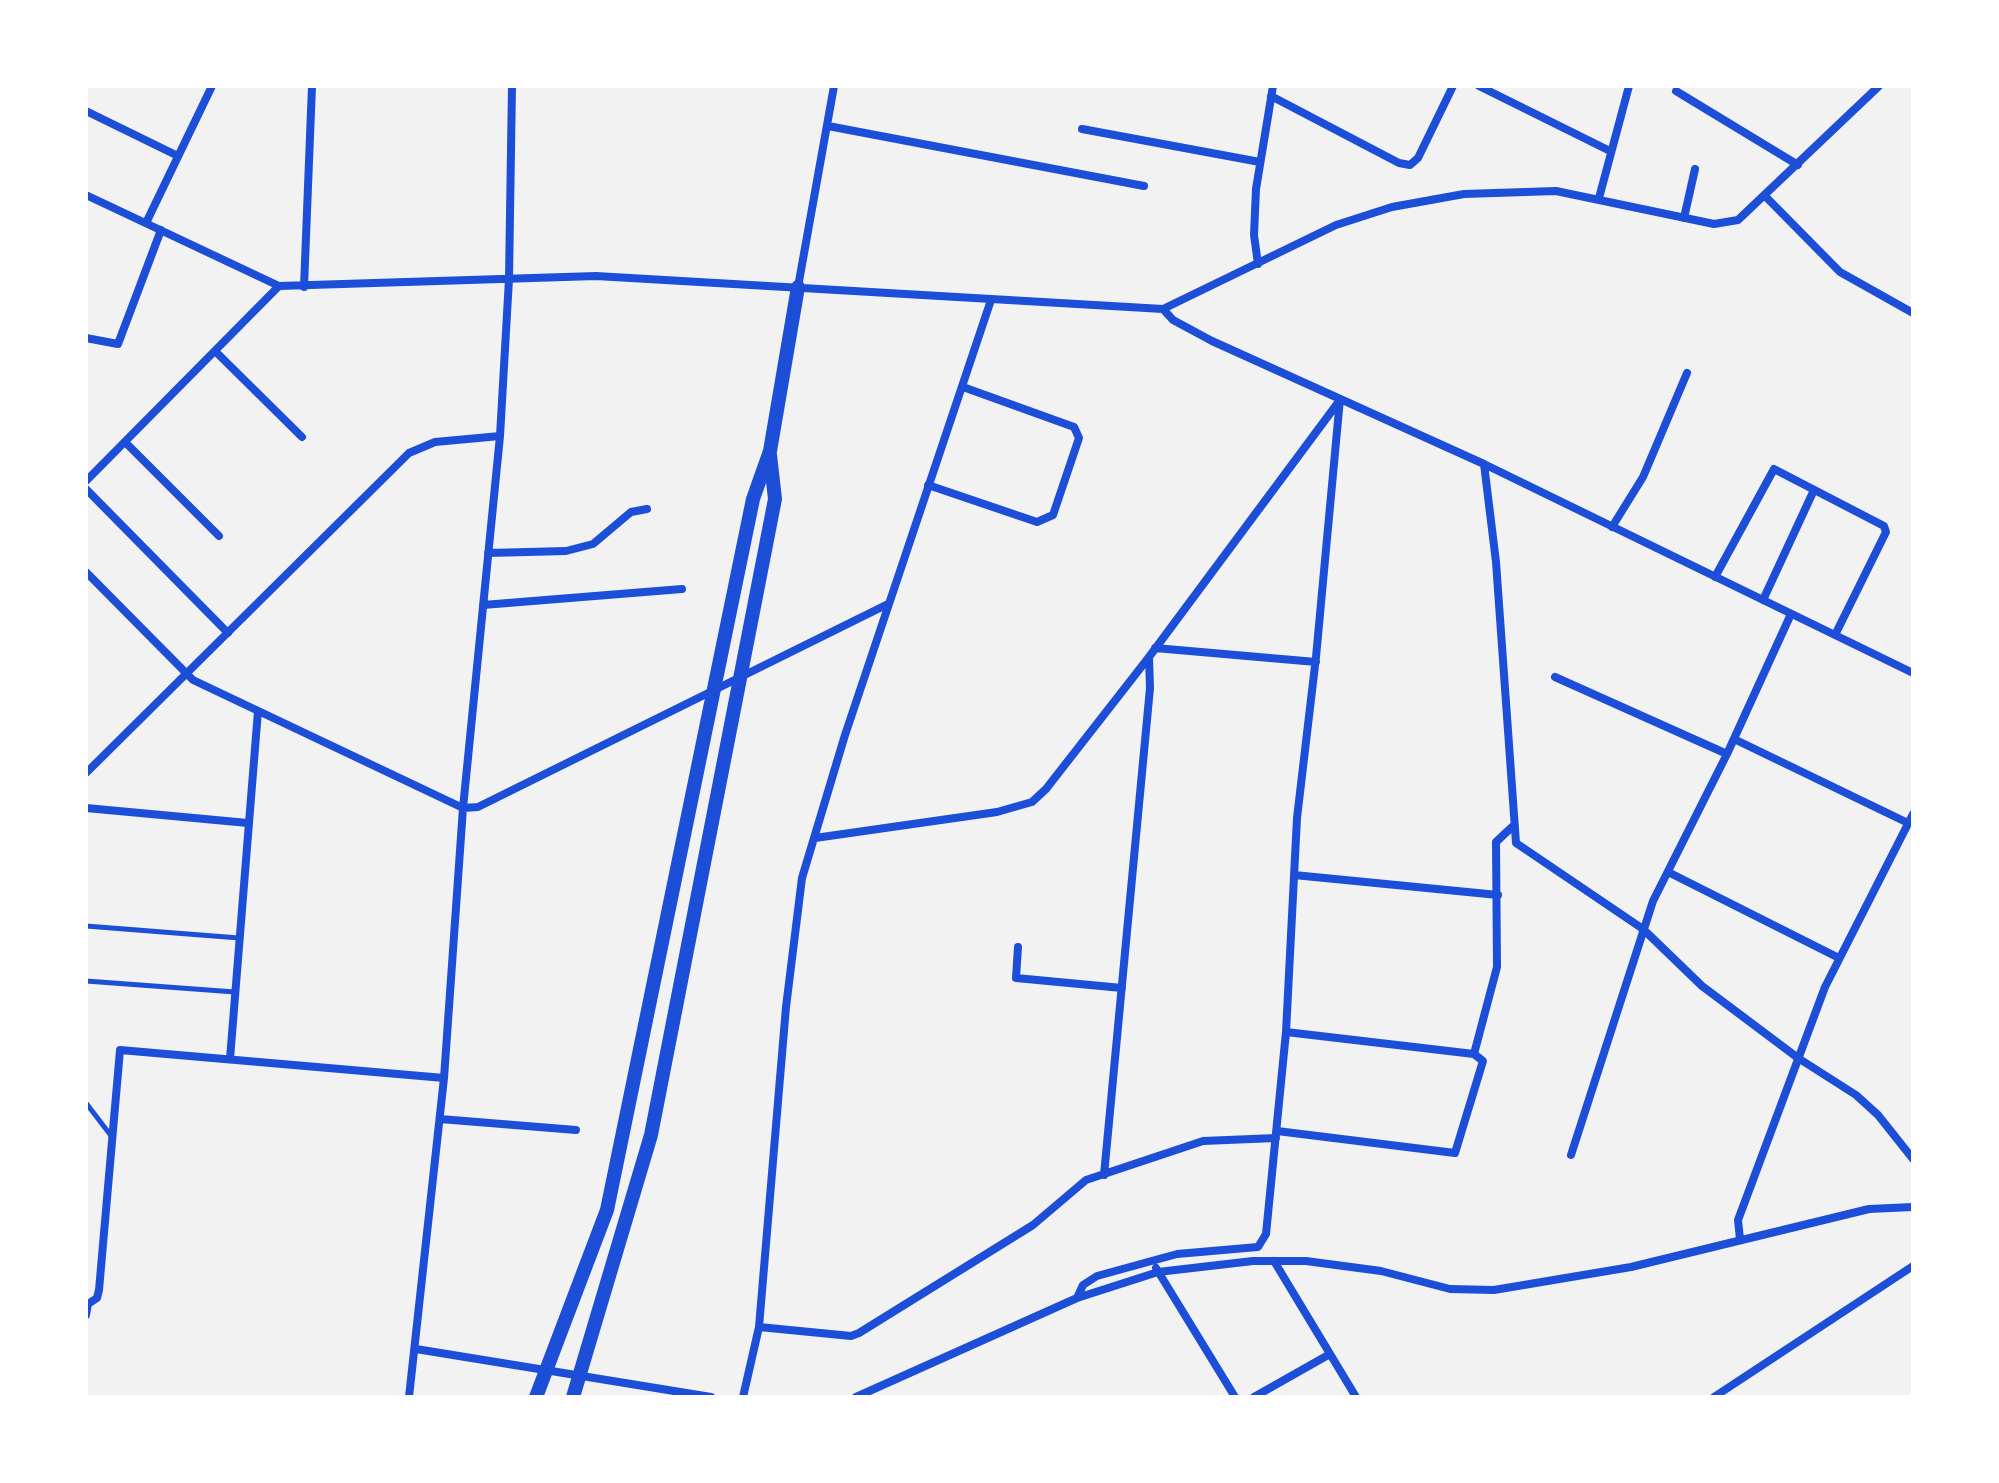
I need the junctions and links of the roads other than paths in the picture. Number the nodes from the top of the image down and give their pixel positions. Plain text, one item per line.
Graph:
1 (212, 86) edge
2 (312, 86) edge
3 (512, 86) edge
4 (834, 86) edge
5 (1453, 86) edge
6 (1479, 86) edge
7 (1629, 86) edge
8 (1879, 86) edge
9 (1272, 91) edge
10 (1676, 91) dead end
11 (86, 111) edge
12 (828, 126) junction
13 (1082, 129) dead end
14 (1610, 151) junction
15 (178, 156) junction
16 (1260, 162) junction
17 (1798, 165) junction
18 (1695, 169) dead end
19 (1144, 186) dead end
20 (86, 195) edge
21 (1766, 197) junction
22 (1599, 198) junction
23 (1684, 218) junction
24 (146, 223) junction
25 (161, 230) junction
26 (1258, 264) junction
27 (509, 279) junction
28 (279, 286) junction
29 (304, 287) junction
30 (798, 287) junction
31 (991, 300) junction
32 (1163, 309) junction
33 (1913, 313) edge
34 (86, 338) edge
35 (215, 351) junction
36 (1687, 373) dead end
37 (963, 387) junction
38 (1340, 399) junction
39 (500, 436) junction
40 (302, 437) dead end
41 (125, 442) junction
42 (770, 451) junction
43 (1484, 464) junction
44 (86, 481) edge
45 (928, 485) junction
46 (86, 489) edge
47 (1814, 490) junction
48 (647, 509) dead end
49 (1612, 527) junction
50 (219, 536) dead end
51 (488, 553) junction
52 (86, 572) edge
53 (1715, 577) junction
54 (682, 589) dead end
55 (1763, 600) junction
56 (888, 604) junction
57 (483, 605) junction
58 (1791, 614) junction
59 (228, 633) junction
60 (1835, 635) junction
61 (1155, 648) junction
62 (1149, 657) junction
63 (1316, 662) junction
64 (1913, 673) edge
65 (187, 675) junction
66 (1555, 677) dead end
67 (738, 678) junction
68 (713, 691) junction
69 (258, 711) junction
70 (1734, 739) junction
71 (1727, 754) junction
72 (86, 773) edge
73 (86, 808) edge
74 (463, 808) junction
75 (1910, 819) edge
76 (248, 823) junction
77 (1512, 827) junction
78 (815, 838) junction
79 (1668, 872) junction
80 (1294, 875) junction
81 (1498, 895) junction
82 (86, 926) edge
83 (1643, 929) junction
84 (239, 938) junction
85 (1018, 947) dead end
86 (1839, 958) junction
87 (86, 981) edge
88 (1122, 988) junction
89 (235, 992) junction
90 (1286, 1032) junction
91 (1474, 1054) junction
92 (1798, 1058) junction
93 (230, 1059) junction
94 (444, 1078) junction
95 (86, 1103) edge
96 (440, 1119) junction
97 (576, 1130) dead end
98 (1277, 1135) junction
99 (112, 1137) junction
100 (1571, 1155) dead end
101 (1913, 1159) edge
102 (1104, 1175) junction
103 (1913, 1207) edge
104 (1740, 1239) junction
105 (1153, 1260) junction
106 (1274, 1261) junction
107 (1913, 1266) edge
108 (1158, 1272) junction
109 (1077, 1298) junction
110 (87, 1304) edge
111 (86, 1315) edge
112 (759, 1327) junction
113 (416, 1349) junction
114 (1330, 1354) junction
115 (547, 1372) junction
116 (579, 1377) junction
117 (645, 1386) junction
118 (860, 1396) edge
119 (409, 1397) edge
120 (536, 1397) edge
121 (573, 1397) edge
122 (643, 1397) edge
123 (711, 1397) edge
124 (743, 1397) edge
125 (1235, 1397) edge
126 (1254, 1397) edge
127 (1356, 1397) edge
128 (1714, 1397) edge

1 - 15 street
2 - 29 street
3 - 27 street
4 - 12 street
5 - 9 street
6 - 14 street
7 - 14 street
8 - 17 street
9 - 16 street
10 - 17 street
11 - 15 street
12 - 19 street
12 - 30 street
13 - 16 street
14 - 22 street
15 - 24 street
16 - 26 street
17 - 21 street
18 - 23 street
20 - 24 street
21 - 23 street
21 - 33 street
22 - 23 street
22 - 26 street
24 - 25 street
25 - 28 street
25 - 34 street
26 - 32 street
27 - 29 street
27 - 30 street
27 - 39 street
28 - 29 street
28 - 35 street
30 - 31 street
30 - 42 street
31 - 32 street
31 - 37 street
32 - 38 street
35 - 40 street
35 - 41 street
36 - 49 street
37 - 45 street
37 - 45 street
38 - 43 street
38 - 61 street
38 - 63 street
39 - 51 street
39 - 59 street
41 - 44 street
41 - 50 street
42 - 67 street
42 - 68 street
43 - 49 street
43 - 77 street
45 - 56 street
46 - 59 street
47 - 53 street
47 - 55 street
47 - 60 street
48 - 51 street
49 - 53 street
51 - 57 street
52 - 65 street
53 - 55 street
54 - 57 street
55 - 58 street
56 - 67 street
56 - 78 street
57 - 74 street
58 - 60 street
58 - 70 street
59 - 65 street
60 - 64 street
61 - 62 street
61 - 63 street
62 - 78 street
62 - 88 street
63 - 80 street
65 - 69 street
65 - 72 street
66 - 71 street
67 - 68 street
67 - 116 street
68 - 74 street
68 - 115 street
69 - 74 street
69 - 76 street
70 - 71 street
70 - 75 street
71 - 79 street
73 - 76 street
74 - 94 street
75 - 86 street
76 - 84 street
77 - 81 street
77 - 83 street
78 - 112 street
79 - 83 street
79 - 86 street
80 - 81 street
80 - 90 street
81 - 91 street
82 - 84 lane
83 - 92 street
83 - 100 street
84 - 89 street
85 - 88 street
86 - 92 street
87 - 89 lane
88 - 102 street
89 - 93 street
90 - 91 street
90 - 98 street
91 - 98 street
92 - 101 street
92 - 104 street
93 - 94 street
93 - 99 street
94 - 96 street
95 - 99 lane
96 - 97 street
96 - 113 street
98 - 102 street
98 - 105 street
99 - 110 street
102 - 112 street
103 - 104 street
104 - 106 street
105 - 108 street
105 - 109 street
106 - 108 street
106 - 114 street
107 - 128 street
108 - 109 street
108 - 125 street
109 - 118 street
110 - 111 street
112 - 124 street
113 - 115 street
113 - 119 street
114 - 126 street
114 - 127 street
115 - 116 street
115 - 120 street
116 - 117 street
116 - 121 street
117 - 122 street
117 - 123 street

